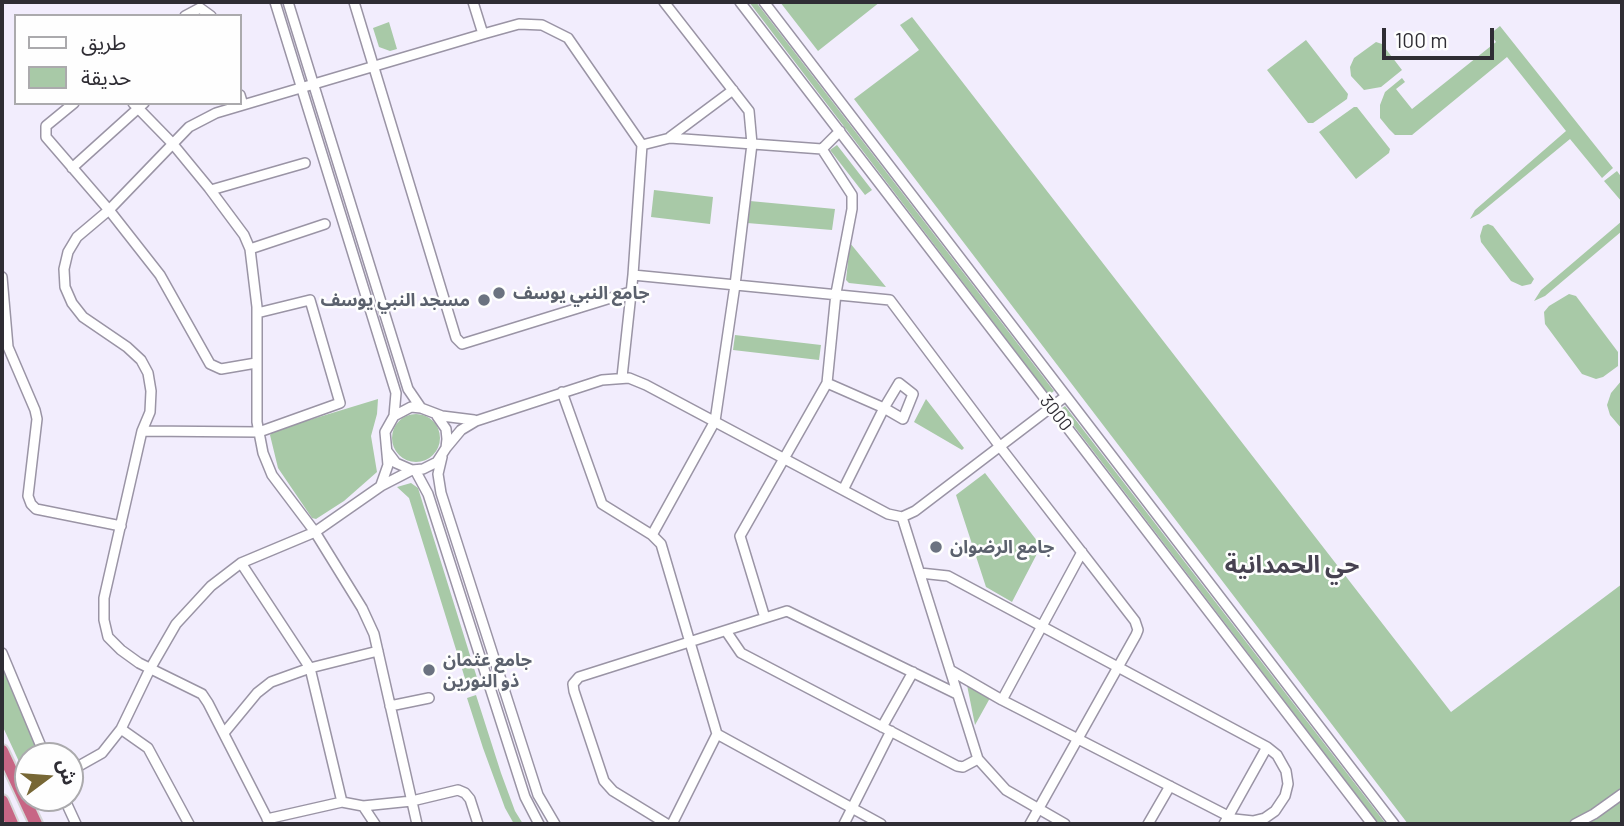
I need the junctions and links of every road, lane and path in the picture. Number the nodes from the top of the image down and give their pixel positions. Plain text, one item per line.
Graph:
1 (275, 2) edge
2 (288, 2) edge
3 (354, 2) edge
4 (473, 2) edge
5 (664, 2) edge
6 (740, 2) edge
7 (764, 2) edge
8 (189, 14) edge
9 (208, 14) edge
10 (483, 34) junction
11 (372, 66) junction
12 (314, 85) junction
13 (302, 89) junction
14 (733, 90) junction
15 (242, 102) edge
16 (72, 105) edge
17 (138, 105) edge
18 (243, 105) junction
19 (840, 131) junction
20 (670, 138) junction
21 (172, 143) junction
22 (752, 144) junction
23 (642, 145) junction
24 (822, 149) junction
25 (305, 163) dead end
26 (72, 168) junction
27 (211, 190) junction
28 (109, 210) junction
29 (325, 224) dead end
30 (250, 249) junction
31 (634, 275) junction
32 (2, 276) edge
33 (735, 285) junction
34 (630, 292) junction
35 (836, 293) junction
36 (257, 313) junction
37 (256, 363) junction
38 (622, 377) junction
39 (827, 383) junction
40 (562, 393) junction
41 (1066, 396) junction
42 (1052, 407) junction
43 (421, 408) junction
44 (436, 414) junction
45 (394, 416) junction
46 (476, 421) junction
47 (715, 421) junction
48 (142, 431) junction
49 (259, 432) junction
50 (1001, 448) junction
51 (386, 450) junction
52 (444, 452) junction
53 (785, 459) junction
54 (414, 470) junction
55 (381, 486) junction
56 (843, 490) junction
57 (902, 517) junction
58 (121, 526) junction
59 (315, 532) junction
60 (652, 534) junction
61 (1082, 552) junction
62 (241, 562) junction
63 (920, 573) junction
64 (765, 618) junction
65 (1042, 626) junction
66 (726, 631) junction
67 (689, 643) junction
68 (378, 651) junction
69 (2, 653) edge
70 (1119, 666) junction
71 (310, 668) junction
72 (149, 669) junction
73 (950, 670) junction
74 (913, 672) junction
75 (957, 694) junction
76 (429, 698) dead end
77 (1002, 700) junction
78 (390, 706) junction
79 (516, 727) junction
80 (121, 729) junction
81 (886, 729) junction
82 (505, 731) junction
83 (224, 733) junction
84 (717, 734) junction
85 (1078, 739) junction
86 (39, 742) edge
87 (1267, 747) junction
88 (2, 751) edge
89 (978, 759) junction
90 (84, 763) edge
91 (14, 774) edge
92 (1170, 786) junction
93 (1622, 794) edge
94 (412, 800) junction
95 (2, 801) edge
96 (342, 802) junction
97 (363, 806) junction
98 (853, 808) junction
99 (1039, 809) junction
100 (1227, 820) edge
101 (268, 822) edge
102 (12, 824) edge
103 (189, 824) edge
104 (375, 824) edge
105 (417, 824) edge
106 (478, 824) edge
107 (539, 824) edge
108 (555, 824) edge
109 (667, 824) edge
110 (672, 824) edge
111 (844, 824) edge
112 (881, 824) edge
113 (1030, 824) edge
114 (1065, 824) edge
115 (1148, 824) edge
116 (1372, 824) edge
117 (1395, 824) edge
118 (1575, 824) edge

1 - 13 street
2 - 12 street
3 - 11 street
4 - 10 street
5 - 14 street
6 - 19 street, 3000
7 - 41 street, 3000
8 - 9 street
10 - 11 street
10 - 23 street
11 - 12 street
11 - 34 street
12 - 13 street
12 - 43 street
13 - 18 street
13 - 45 street
14 - 20 street
14 - 22 street
15 - 18 street
16 - 26 street
17 - 21 street
17 - 26 street
18 - 21 street
19 - 24 street
19 - 42 street, 3000
20 - 22 street
20 - 23 street
21 - 27 street
21 - 28 street
22 - 24 street
22 - 33 street
23 - 31 street
24 - 35 street
25 - 27 street
26 - 28 street
27 - 30 street
28 - 37 street
28 - 48 street
29 - 30 street
30 - 36 street
31 - 33 street
31 - 34 street
32 - 58 street
33 - 35 street
33 - 47 street
34 - 38 street
35 - 39 street
35 - 50 street
36 - 37 street
36 - 49 street
37 - 49 street
38 - 40 street
38 - 47 street
39 - 53 street
39 - 56 street
40 - 46 street
40 - 60 street
41 - 42 street
41 - 117 street, 3000
42 - 50 street
42 - 116 street, 3000
43 - 44 street
43 - 45 street
44 - 46 street
44 - 52 street
45 - 51 street
46 - 52 street
47 - 53 street
47 - 60 street
48 - 49 street
48 - 58 street
49 - 59 street
50 - 57 street
50 - 61 street
51 - 54 street
51 - 55 street
52 - 54 street
52 - 79 street
53 - 56 street
53 - 64 street
54 - 55 street
54 - 82 street
55 - 59 street
56 - 57 street
57 - 63 street
58 - 72 street
59 - 62 street
59 - 68 street
60 - 67 street
61 - 65 street
61 - 70 street
62 - 71 street
62 - 72 street
63 - 65 street
63 - 73 street
64 - 66 street
64 - 74 street
65 - 70 street
65 - 77 street
66 - 67 street
66 - 81 street
67 - 84 street
67 - 109 street
68 - 71 street
68 - 78 street
69 - 86 street
70 - 85 street
70 - 87 street
71 - 83 street
71 - 96 street
72 - 80 street
72 - 83 street
73 - 75 street
73 - 77 street
74 - 75 street
74 - 81 street
75 - 89 street
76 - 78 street
77 - 85 street
78 - 94 street
79 - 82 street
79 - 108 street
80 - 90 street
80 - 103 street
81 - 89 street
81 - 98 street
82 - 107 street
83 - 101 street
84 - 98 street
84 - 110 street
85 - 92 street
85 - 99 street
87 - 100 street
87 - 100 street
88 - 91 highway
89 - 99 street
92 - 100 street
92 - 115 street
93 - 118 street
94 - 97 street
94 - 105 street
94 - 106 street
95 - 102 highway
96 - 97 street
96 - 101 street
97 - 104 street
98 - 111 street
98 - 112 street
99 - 113 street
99 - 114 street

